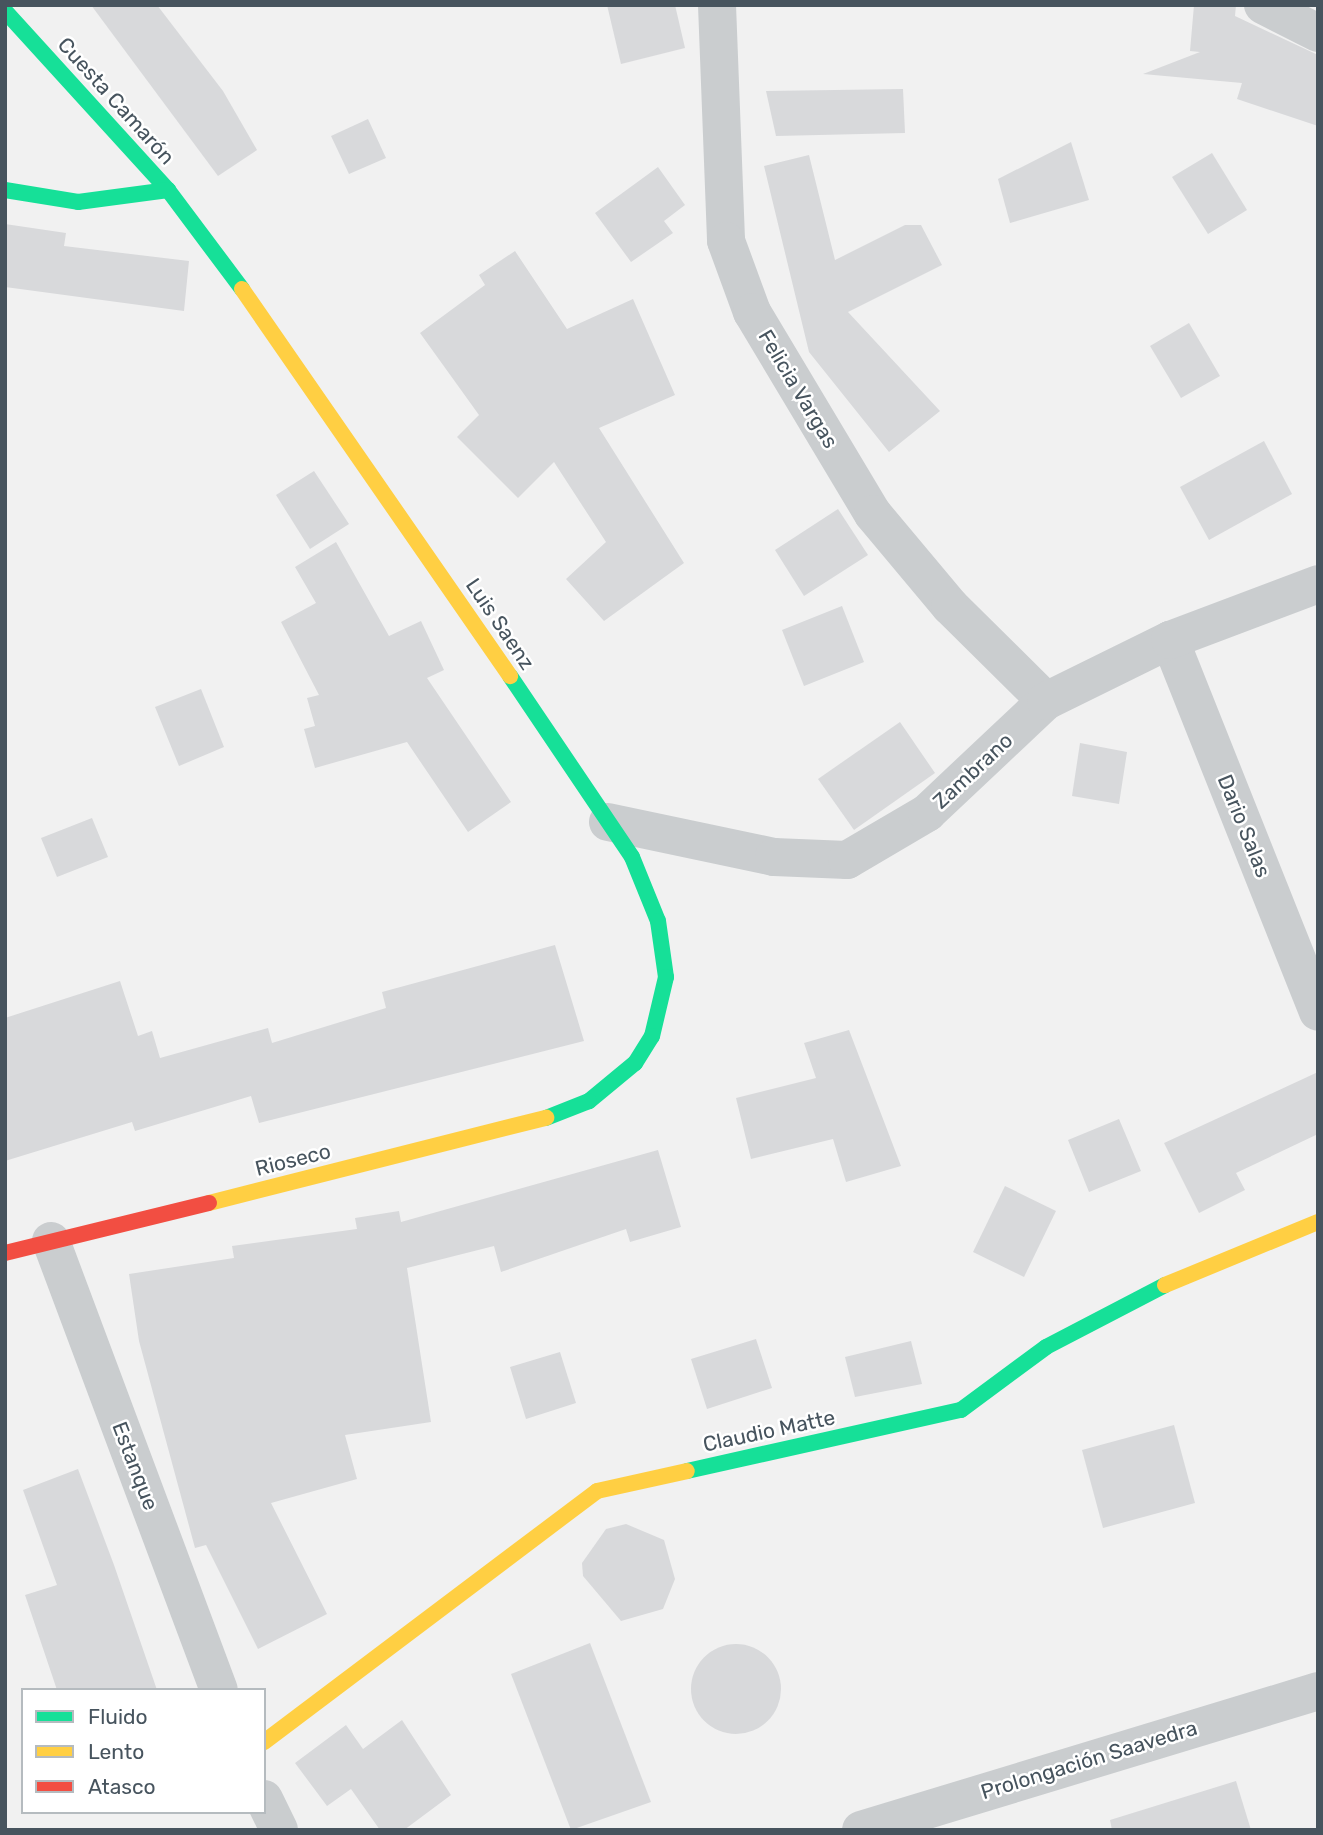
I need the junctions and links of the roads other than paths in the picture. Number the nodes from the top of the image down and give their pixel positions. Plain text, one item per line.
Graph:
1 (717, 5) edge
2 (1263, 5) edge
3 (5, 11) edge
4 (1318, 33) edge
5 (5, 190) edge
6 (168, 190) junction
7 (1318, 584) edge
8 (1170, 639) junction
9 (1046, 701) junction
10 (608, 822) junction
11 (1318, 1012) edge
12 (589, 1101) joint
13 (1318, 1222) edge
14 (51, 1241) junction
15 (5, 1253) edge
16 (218, 1688) edge
17 (1318, 1691) edge
18 (266, 1740) edge
19 (266, 1803) edge
20 (279, 1830) edge
21 (861, 1830) edge

1 - 9 street, Felicia Vargas
2 - 4 street
3 - 6 main road, Cuesta Camarón
5 - 6 main road, Cuesta Camarón
6 - 10 main road, Luis Saenz
7 - 8 street, Zambrano
8 - 9 street, Zambrano
8 - 11 street, Dario Salas
9 - 10 street, Zambrano
10 - 12 main road, Luis Saenz
12 - 14 main road, Rioseco
13 - 18 main road, Claudio Matte
14 - 15 main road, Rioseco
14 - 16 street, Estanque
17 - 21 street, Prolongación Saavedra
19 - 20 street

